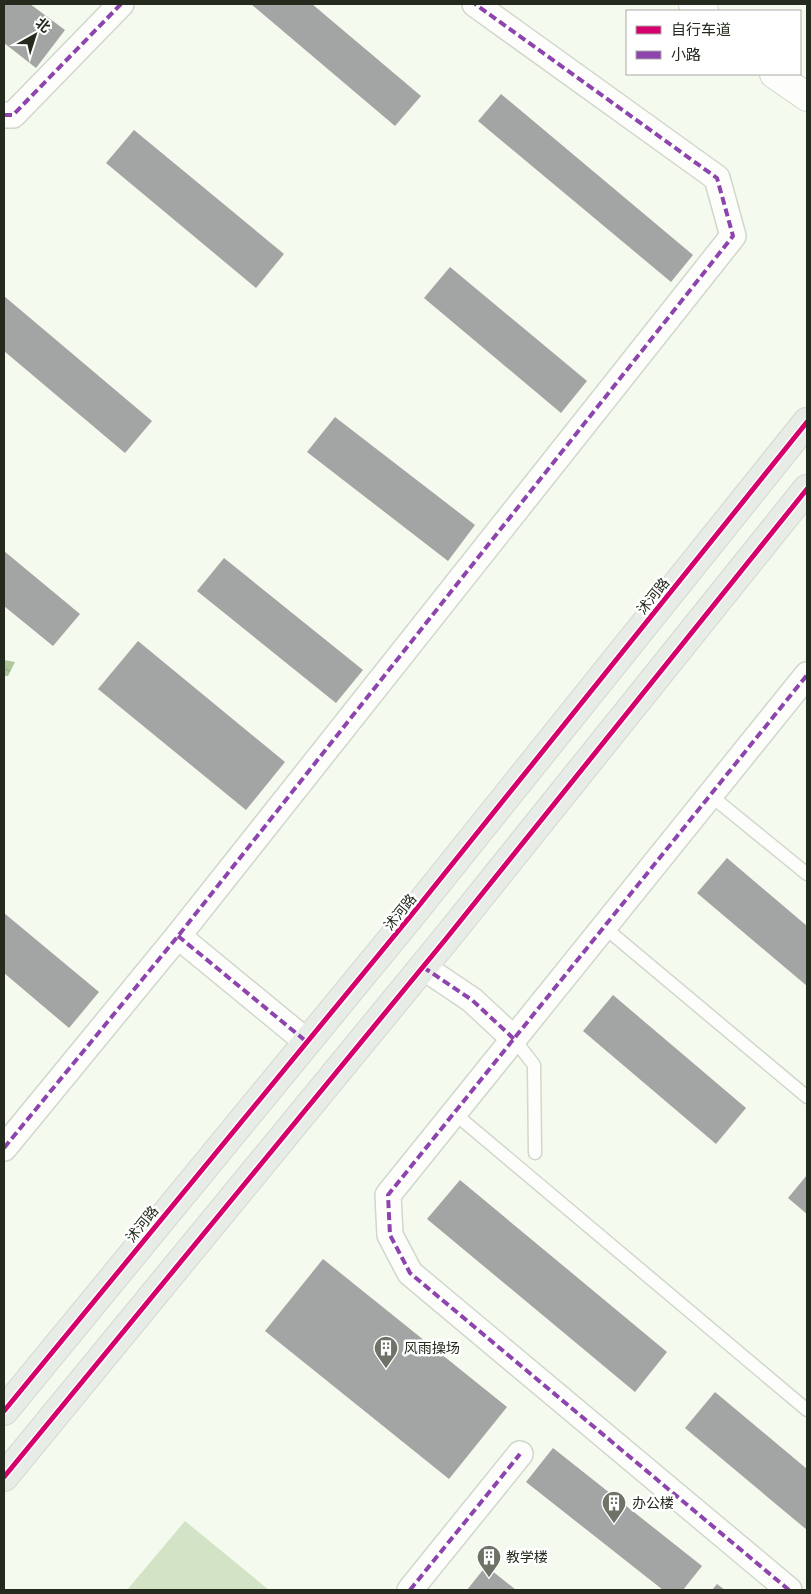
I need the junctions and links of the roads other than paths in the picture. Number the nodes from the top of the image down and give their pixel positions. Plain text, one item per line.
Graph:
1 (121, 4) edge
2 (475, 4) edge
3 (775, 75) edge
4 (795, 75) edge
5 (807, 83) edge
6 (807, 97) edge
7 (4, 115) edge
8 (807, 422) edge
9 (807, 489) edge
10 (807, 676) edge
11 (710, 796) junction
12 (807, 874) edge
13 (604, 927) junction
14 (178, 936) junction
15 (423, 967) junction
16 (514, 1039) junction
17 (307, 1042) junction
18 (807, 1097) edge
19 (454, 1113) junction
20 (4, 1148) edge
21 (535, 1153) dead end
22 (807, 1410) edge
23 (4, 1411) edge
24 (520, 1454) dead end
25 (4, 1477) edge
26 (410, 1590) edge
27 (790, 1590) edge

1 - 7 street
2 - 14 street
3 - 6 street
4 - 5 street
8 - 17 main road, 沭河路
9 - 15 main road
10 - 11 street
11 - 12 lane
11 - 13 street
13 - 16 street
13 - 18 lane
14 - 17 street
14 - 20 street
15 - 16 street
15 - 25 main road
16 - 19 street
16 - 21 lane
17 - 23 main road, 沭河路
19 - 22 lane
19 - 27 street
24 - 26 street

